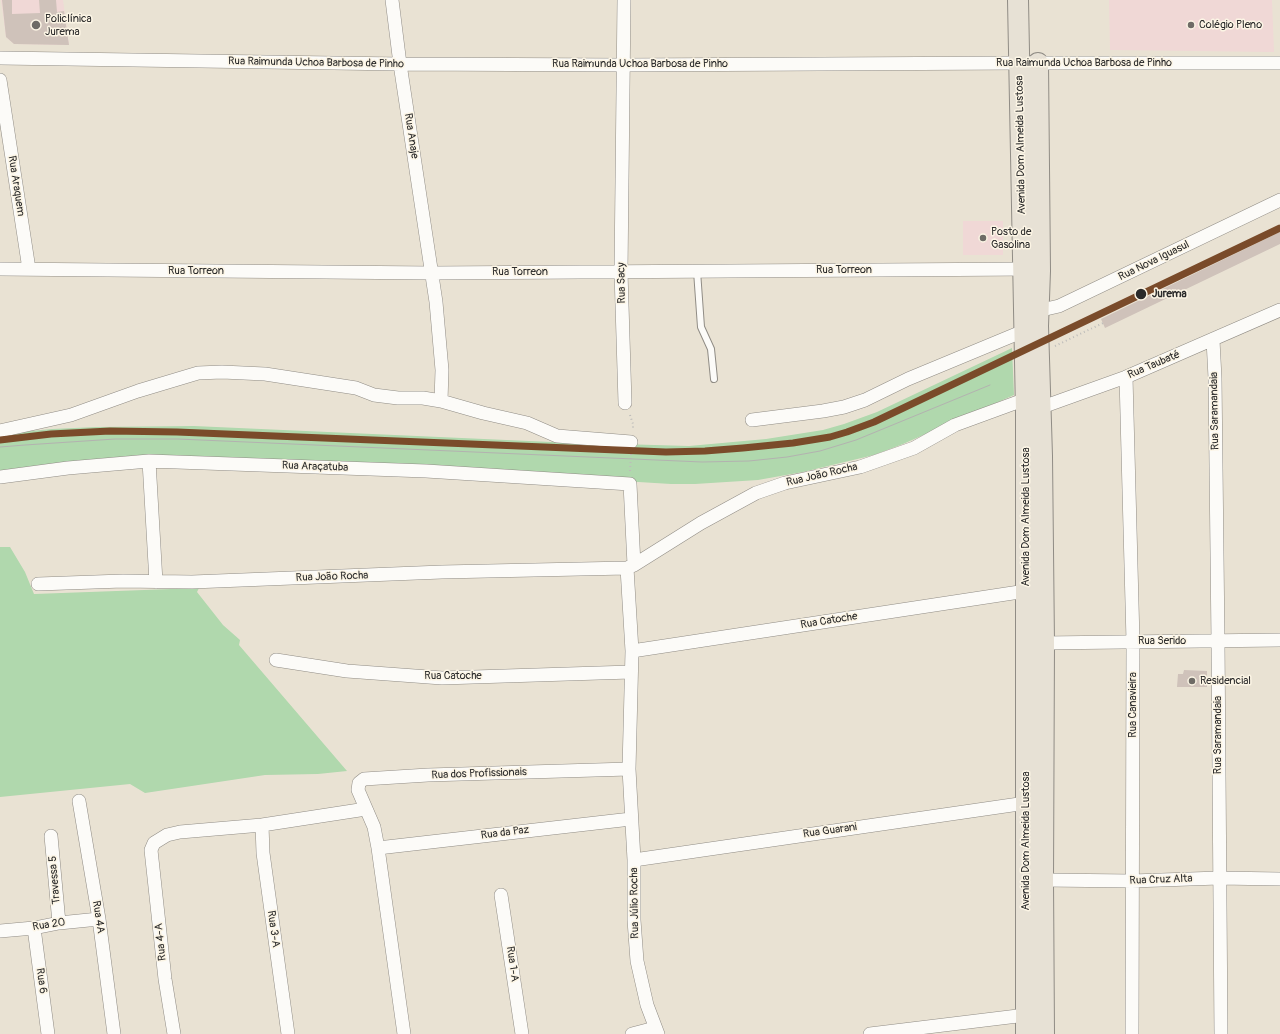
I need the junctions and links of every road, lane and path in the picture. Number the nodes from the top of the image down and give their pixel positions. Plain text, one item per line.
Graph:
1 (392, 0) edge
2 (624, 0) edge
3 (1018, 0) edge
4 (0, 58) edge
5 (1028, 63) junction
6 (1280, 63) edge
7 (400, 64) junction
8 (623, 65) junction
9 (0, 80) edge
10 (1280, 200) edge
11 (0, 269) edge
12 (29, 270) junction
13 (1032, 270) junction
14 (697, 271) junction
15 (621, 272) junction
16 (432, 273) junction
17 (1280, 310) edge
18 (1031, 320) junction
19 (1103, 323) dead end
20 (1212, 340) junction
21 (1065, 341) dead end
22 (1126, 377) junction
23 (714, 379) dead end
24 (441, 401) junction
25 (625, 403) joint
26 (1031, 407) junction
27 (752, 420) dead end
28 (0, 431) edge
29 (632, 442) junction
30 (149, 461) junction
31 (0, 477) edge
32 (630, 484) junction
33 (630, 566) junction
34 (156, 582) junction
35 (38, 584) dead end
36 (1026, 591) junction
37 (1280, 640) edge
38 (1133, 641) junction
39 (1218, 641) junction
40 (1044, 643) junction
41 (632, 650) junction
42 (276, 660) dead end
43 (631, 672) junction
44 (629, 769) junction
45 (79, 801) dead end
46 (1026, 803) junction
47 (366, 809) junction
48 (631, 819) junction
49 (262, 825) junction
50 (51, 836) dead end
51 (378, 848) junction
52 (634, 860) junction
53 (1219, 878) junction
54 (1043, 880) junction
55 (1280, 880) edge
56 (1132, 881) junction
57 (501, 895) dead end
58 (99, 919) junction
59 (59, 923) junction
60 (0, 928) edge
61 (34, 928) junction
62 (1026, 1025) edge
63 (656, 1031) edge
64 (48, 1034) edge
65 (114, 1034) edge
66 (174, 1034) edge
67 (288, 1034) edge
68 (404, 1034) edge
69 (522, 1034) edge
70 (632, 1034) edge
71 (870, 1034) edge
72 (1044, 1034) edge
73 (1132, 1034) edge
74 (1220, 1034) edge

1 - 7 street, Rua Anaje
2 - 8 street, Rua Sacy
3 - 5 main road, Avenida Dom Almeida Lustosa
4 - 7 street, Rua Raimunda Uchoa Barbosa de Pinho
5 - 6 street, Rua Raimunda Uchoa Barbosa de Pinho
5 - 8 street, Rua Raimunda Uchoa Barbosa de Pinho
5 - 13 main road, Avenida Dom Almeida Lustosa
7 - 8 street, Rua Raimunda Uchoa Barbosa de Pinho
7 - 16 street, Rua Anaje
8 - 15 street, Rua Sacy
9 - 12 street, Rua Araquem
10 - 18 street, Rua Nova Iguasul
11 - 12 street, Rua Torreon
12 - 16 street, Rua Torreon
13 - 14 street, Rua Torreon
13 - 18 main road, Avenida Dom Almeida Lustosa
14 - 15 street, Rua Torreon
14 - 23 lane
15 - 16 street, Rua Torreon
15 - 25 street, Rua Sacy
16 - 24 street, Rua Anaje
17 - 20 street, Rua Taubaté
18 - 26 main road, Avenida Dom Almeida Lustosa
18 - 27 street, Rua Nova Iguasul
19 - 21 path
20 - 22 street, Rua Taubaté
20 - 39 street, Rua Saramandaia
22 - 26 street, Rua Taubaté
22 - 38 street, Rua Canavieira
24 - 28 street
24 - 29 street
25 - 29 path
26 - 33 street, Rua João Rocha
26 - 36 main road, Avenida Dom Almeida Lustosa
26 - 40 main road, Avenida Dom Almeida Lustosa
29 - 32 path
30 - 31 street, Rua Araçatuba
30 - 32 street, Rua Araçatuba
30 - 34 street
32 - 33 street
33 - 34 street, Rua João Rocha
33 - 41 street
34 - 35 street, Rua João Rocha
36 - 41 street, Rua Catoche
36 - 46 main road, Avenida Dom Almeida Lustosa
37 - 39 street, Rua Serido
38 - 39 street, Rua Serido
38 - 40 street, Rua Serido
38 - 56 street, Rua Canavieira
39 - 53 street, Rua Saramandaia
40 - 54 main road, Avenida Dom Almeida Lustosa
41 - 43 street
42 - 43 street, Rua Catoche
43 - 44 street
44 - 47 street, Rua dos Profissionais
44 - 48 street, Rua Júlio Rocha
45 - 58 street, Rua 4A
46 - 52 street, Rua Guarani
46 - 62 main road, Avenida Dom Almeida Lustosa
47 - 49 street
47 - 51 street, Rua dos Profissionais
48 - 51 street, Rua da Paz
48 - 52 street, Rua Júlio Rocha
49 - 66 street, Rua 4-A
49 - 67 street, Rua 3-A
50 - 59 street, Travessa 5
51 - 68 street, Rua dos Profissionais
52 - 63 street, Rua Júlio Rocha
53 - 55 street, Rua Cruz Alta
53 - 56 street, Rua Cruz Alta
53 - 74 street, Rua Saramandaia
54 - 56 street, Rua Cruz Alta
54 - 72 main road, Avenida Dom Almeida Lustosa
56 - 73 street, Rua Canavieira
57 - 69 street, Rua 1-A
58 - 59 street, Rua 20
58 - 65 street, Rua 4A
59 - 61 street, Rua 20
60 - 61 street, Rua 20
61 - 64 street, Rua 6
62 - 71 street
63 - 70 street

